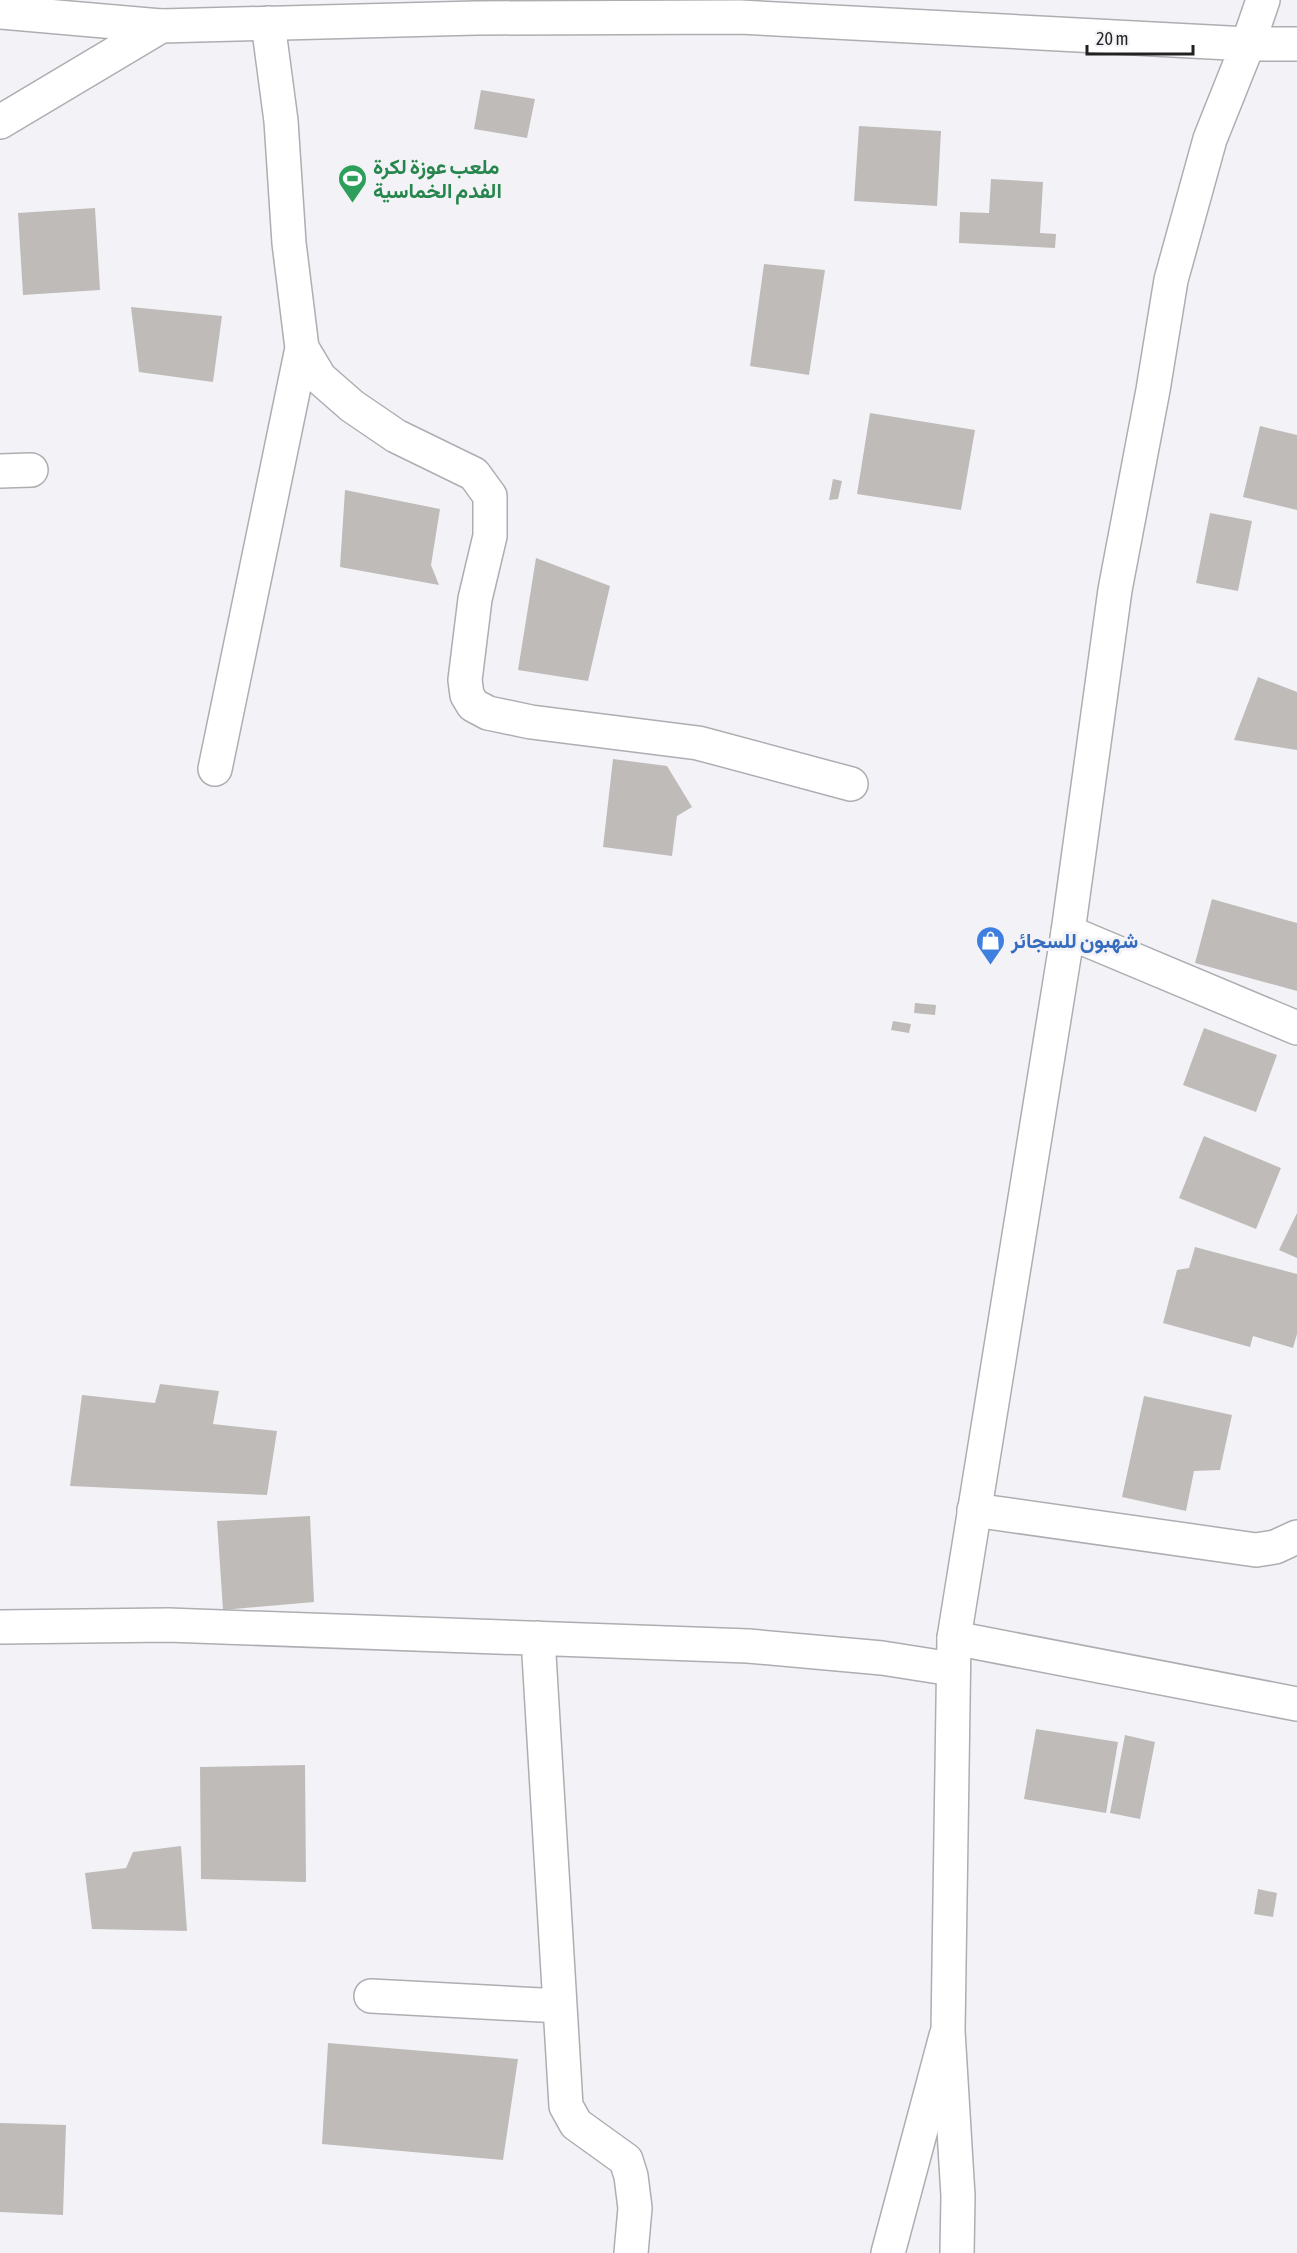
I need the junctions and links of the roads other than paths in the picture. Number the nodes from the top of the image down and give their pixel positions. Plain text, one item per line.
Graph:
1 (1263, 0) edge
2 (476, 9) edge
3 (741, 9) edge
4 (0, 12) edge
5 (268, 23) junction
6 (161, 26) junction
7 (1248, 44) junction
8 (1297, 44) edge
9 (0, 122) edge
10 (302, 348) junction
11 (215, 769) dead end
12 (851, 784) dead end
13 (1068, 932) junction
14 (1297, 1028) edge
15 (974, 1510) junction
16 (1297, 1537) edge
17 (0, 1627) edge
18 (538, 1638) junction
19 (953, 1654) junction
20 (1297, 1704) edge
21 (371, 1996) dead end
22 (560, 2006) junction
23 (948, 2031) junction
24 (632, 2253) edge
25 (888, 2253) edge
26 (957, 2253) edge

1 - 7 street
2 - 3 street
2 - 5 street
3 - 7 street
4 - 6 street
5 - 6 street
5 - 10 street
6 - 9 street
7 - 8 street
7 - 13 street
10 - 11 street
10 - 12 street
13 - 14 street
13 - 15 street
15 - 16 street
15 - 19 street
17 - 18 street
18 - 19 street
18 - 22 street
19 - 20 street
19 - 23 street
21 - 22 street
22 - 24 street
23 - 25 street
23 - 26 street

